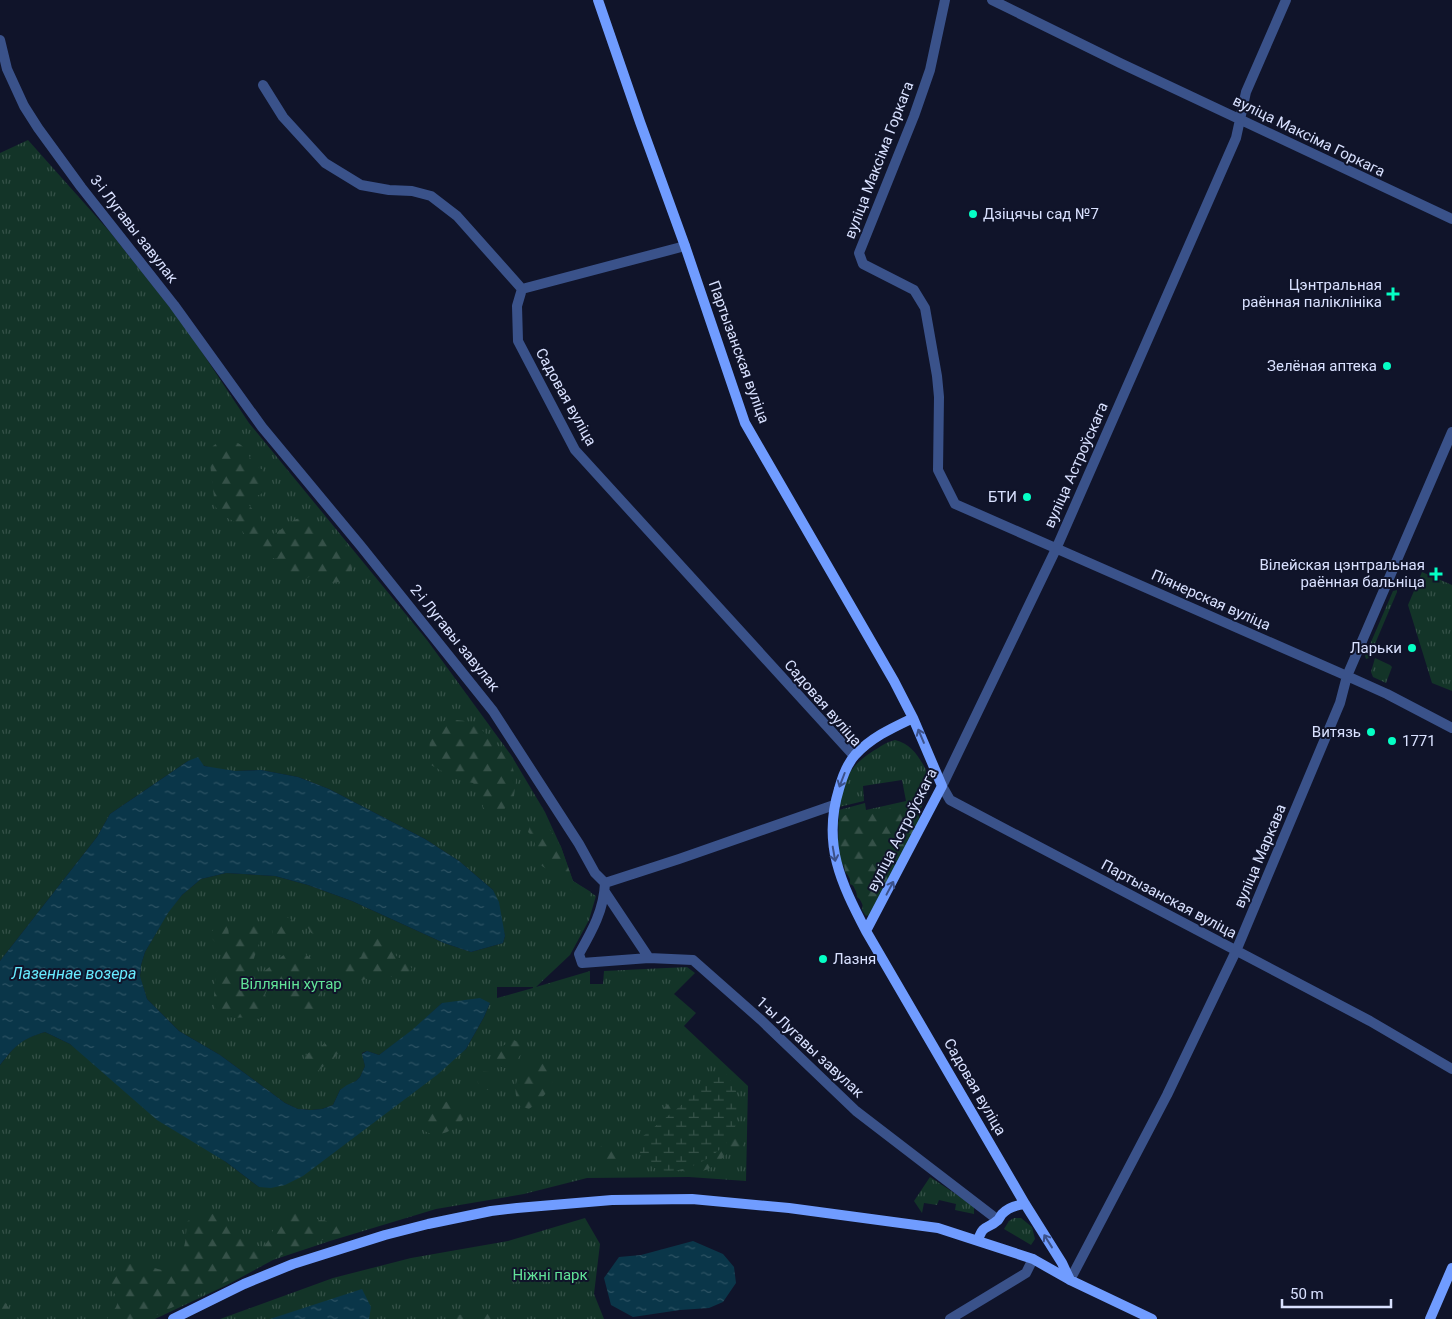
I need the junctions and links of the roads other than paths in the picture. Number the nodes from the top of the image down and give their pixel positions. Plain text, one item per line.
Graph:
1 (598, 0) edge
2 (945, 0) edge
3 (992, 0) edge
4 (1286, 0) edge
5 (0, 40) edge
6 (263, 85) dead end
7 (1240, 119) junction
8 (1452, 219) edge
9 (685, 246) junction
10 (522, 290) junction
11 (262, 427) joint
12 (1452, 432) edge
13 (955, 504) joint
14 (1056, 549) junction
15 (1347, 676) junction
16 (913, 718) junction
17 (1452, 728) edge
18 (854, 756) junction
19 (942, 786) junction
20 (834, 805) junction
21 (605, 887) junction
22 (866, 931) junction
23 (1236, 951) junction
24 (649, 958) junction
25 (1452, 1069) edge
26 (1025, 1204) junction
27 (998, 1220) junction
28 (978, 1240) junction
29 (1033, 1259) junction
30 (1452, 1268) edge
31 (1070, 1280) junction
32 (173, 1319) edge
33 (951, 1319) edge
34 (1152, 1319) edge
35 (1430, 1319) edge

1 - 9 main road, Партызанская вуліца
2 - 13 street, вуліца Максіма Горкага
3 - 7 street, вуліца Максіма Горкага
4 - 7 street, вуліца Астроўскага
5 - 11 street, 3-і Лугавы завулак
6 - 10 street
7 - 8 street, вуліца Максіма Горкага
7 - 14 street, вуліца Астроўскага
9 - 10 street
9 - 16 main road, Партызанская вуліца
10 - 18 street, Садовая вуліца
11 - 21 street, 2-і Лугавы завулак
12 - 15 street, вуліца Маркава
13 - 14 street, Піянерская вуліца
14 - 15 street, Піянерская вуліца
14 - 19 street, вуліца Астроўскага
15 - 17 street, Піянерская вуліца
15 - 23 street, вуліца Маркава
16 - 18 main road
19 -> 16 main road, Партызанская вуліца
18 -> 20 main road, Садовая вуліца
22 -> 19 main road, вуліца Астроўскага
19 - 23 street, Партызанская вуліца
20 - 21 street
20 -> 22 main road, Садовая вуліца
21 - 24 street, 2-і Лугавы завулак
21 - 24 street, 1-ы Лугавы завулак
22 - 26 main road, Садовая вуліца
23 - 25 street, Партызанская вуліца
23 - 31 street, вуліца Маркава
24 - 27 street, 1-ы Лугавы завулак
26 - 27 main road
31 -> 26 main road, Садовая вуліца
27 - 28 main road
28 - 29 main road
28 - 32 main road
29 - 31 main road
29 - 33 street
30 - 35 main road
31 - 34 main road

